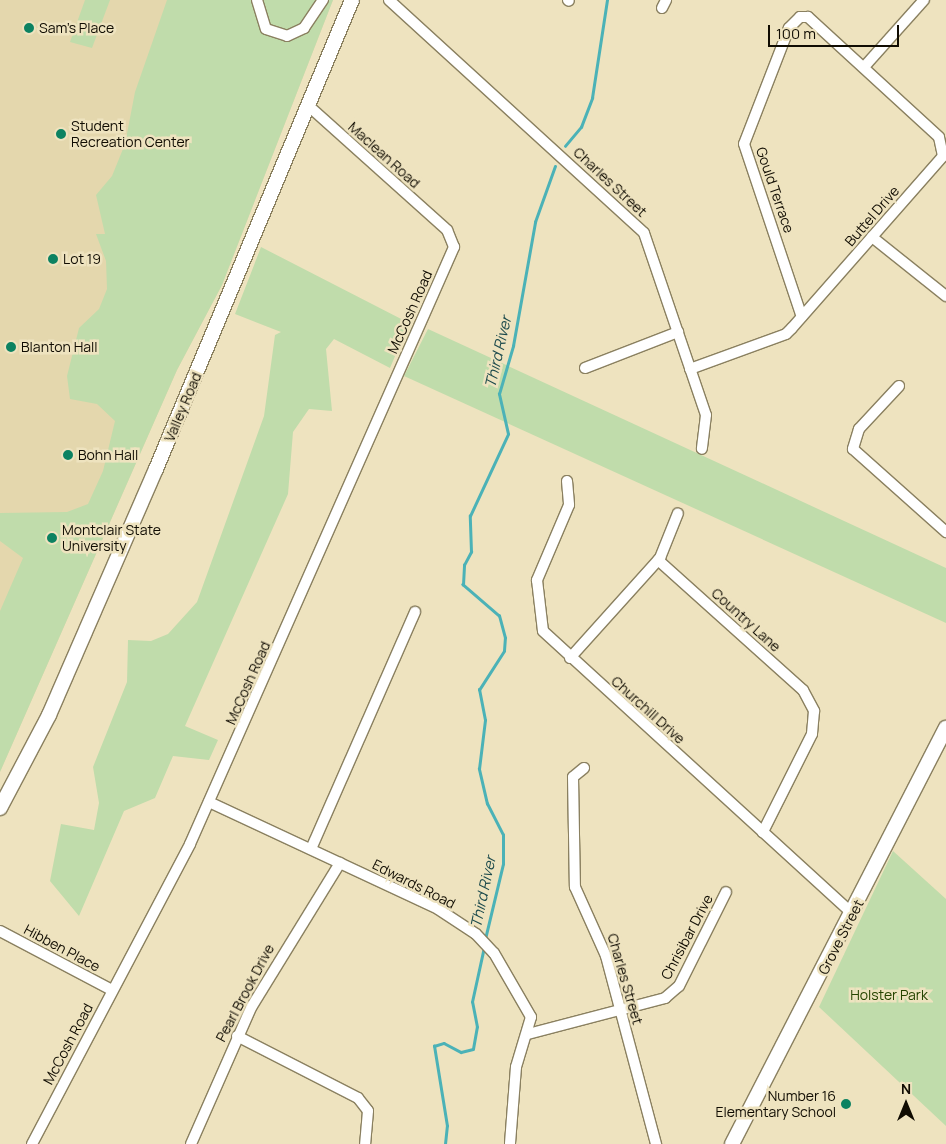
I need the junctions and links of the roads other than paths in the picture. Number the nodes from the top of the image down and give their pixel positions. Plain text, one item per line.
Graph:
1 (257, 0) edge
2 (323, 0) edge
3 (352, 0) edge
4 (389, 0) edge
5 (924, 0) edge
6 (796, 19) joint
7 (864, 67) junction
8 (308, 106) junction
9 (440, 224) joint
10 (872, 237) junction
11 (946, 296) edge
12 (802, 318) junction
13 (678, 332) junction
14 (585, 368) dead end
15 (690, 369) junction
16 (899, 386) dead end
17 (702, 449) dead end
18 (567, 481) dead end
19 (678, 514) dead end
20 (946, 532) edge
21 (658, 560) junction
22 (414, 612) dead end
23 (570, 658) junction
24 (946, 728) edge
25 (941, 748) edge
26 (584, 768) dead end
27 (209, 802) junction
28 (0, 808) edge
29 (762, 832) junction
30 (311, 850) junction
31 (340, 863) junction
32 (726, 892) dead end
33 (853, 914) junction
34 (0, 931) edge
35 (112, 990) junction
36 (621, 1011) junction
37 (528, 1034) junction
38 (237, 1036) junction
39 (32, 1144) edge
40 (191, 1144) edge
41 (365, 1144) edge
42 (510, 1144) edge
43 (656, 1144) edge
44 (732, 1144) edge

1 - 2 street
3 - 8 main road, Valley Road
4 - 13 street, Charles Street
5 - 7 street
6 - 7 street, Buttel Drive
6 - 12 street, Gould Terrace
7 - 10 street, Buttel Drive
8 - 9 street, Maclean Road
8 - 28 main road, Valley Road
9 - 27 street, McCosh Road
10 - 11 street
10 - 12 street, Buttel Drive
12 - 15 street, Buttel Drive
13 - 14 street
13 - 15 street, Charles Street
15 - 17 street, Charles Street
16 - 20 street
18 - 23 street, Churchill Drive
19 - 21 street
21 - 23 street
21 - 29 street, Country Lane
22 - 30 street
23 - 29 street, Churchill Drive
24 - 25 main road, Grove Street
25 - 33 main road, Grove Street
26 - 36 street, Charles Street
27 - 30 street, Edwards Road
27 - 35 street, McCosh Road
29 - 33 street, Churchill Drive
30 - 31 street, Edwards Road
31 - 37 street, Edwards Road
31 - 38 street, Pearl Brook Drive
32 - 36 street, Chrisibar Drive
33 - 44 main road, Grove Street
34 - 35 street, Hibben Place
35 - 39 street, McCosh Road
36 - 37 street, Chrisibar Drive
36 - 43 street, Charles Street
37 - 42 street, Edwards Road
38 - 40 street, Pearl Brook Drive
38 - 41 street

